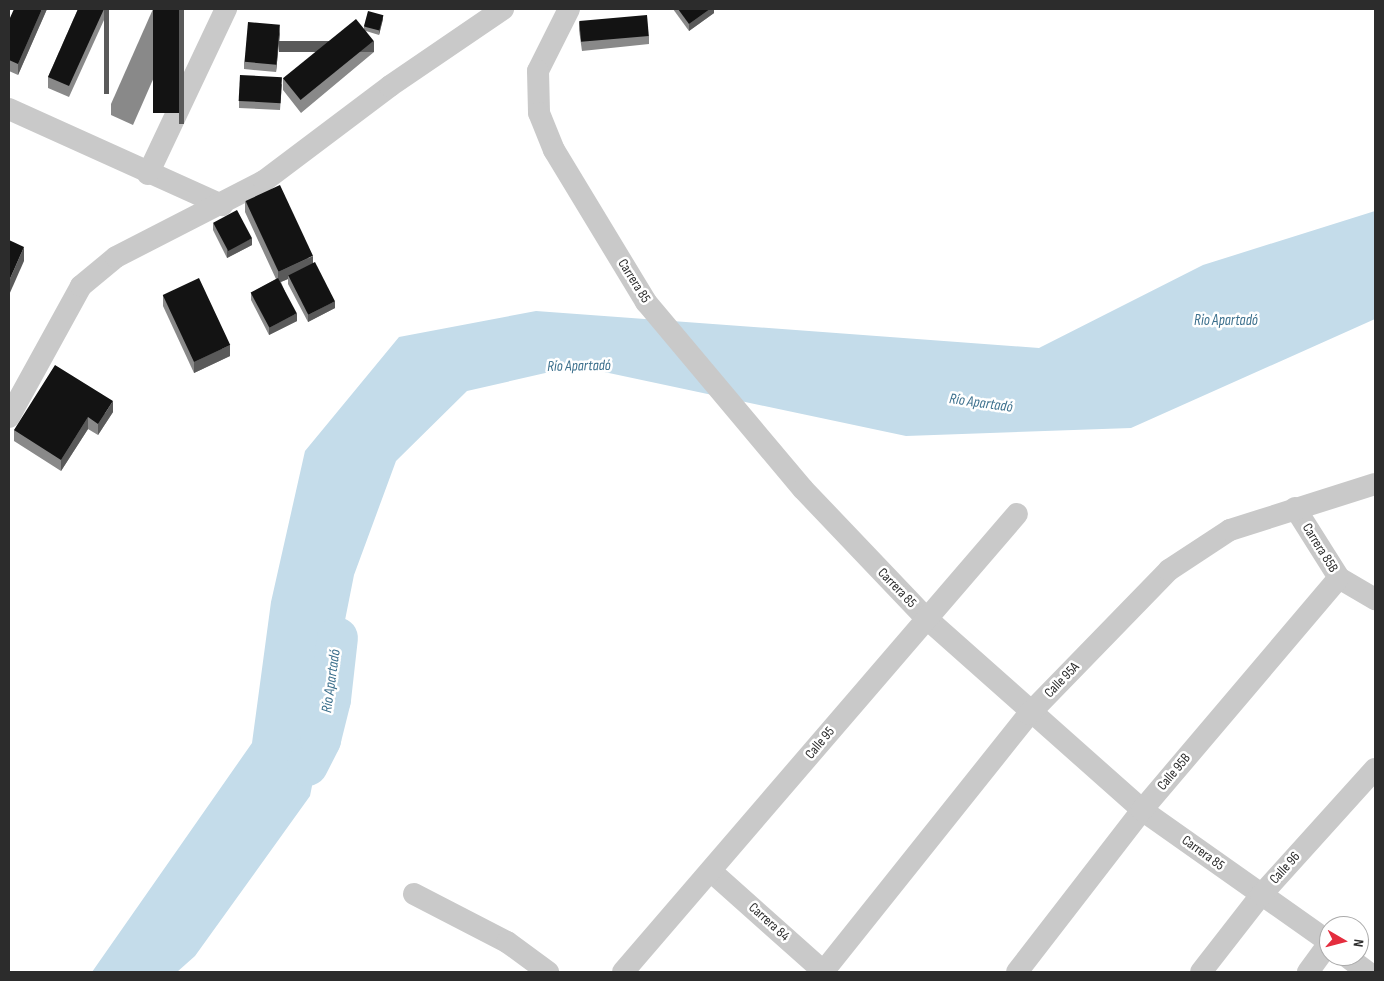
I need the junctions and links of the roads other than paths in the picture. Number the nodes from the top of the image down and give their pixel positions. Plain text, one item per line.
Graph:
1 (226, 9) edge
2 (503, 9) edge
3 (570, 9) edge
4 (9, 109) edge
5 (148, 174) junction
6 (222, 205) junction
7 (9, 417) edge
8 (1375, 484) edge
9 (1295, 508) junction
10 (1017, 514) dead end
11 (1339, 578) junction
12 (1375, 599) edge
13 (925, 617) junction
14 (1029, 714) junction
15 (1375, 769) edge
16 (1142, 810) junction
17 (713, 873) junction
18 (414, 894) dead end
19 (1261, 894) junction
20 (1319, 935) edge
21 (1319, 956) edge
22 (548, 972) edge
23 (623, 972) edge
24 (824, 972) edge
25 (1018, 972) edge
26 (1201, 972) edge
27 (1308, 972) edge

1 - 5 street
2 - 6 street
3 - 13 street, Carrera 85
4 - 5 street
5 - 6 street
6 - 7 street
8 - 9 street, Calle 95A
9 - 11 street, Carrera 85B
9 - 14 street, Calle 95A
10 - 13 street, Calle 95
11 - 12 street, Carrera 85B
11 - 16 street, Calle 95B
13 - 14 street, Carrera 85
13 - 17 street, Calle 95
14 - 16 street, Carrera 85
14 - 24 street, Calle 95A
15 - 19 street, Calle 96
16 - 19 street, Carrera 85
16 - 25 street, Calle 95B
17 - 23 street, Calle 95
17 - 24 street, Carrera 84
18 - 22 street
19 - 20 street, Carrera 85
19 - 26 street, Calle 96
21 - 27 street

